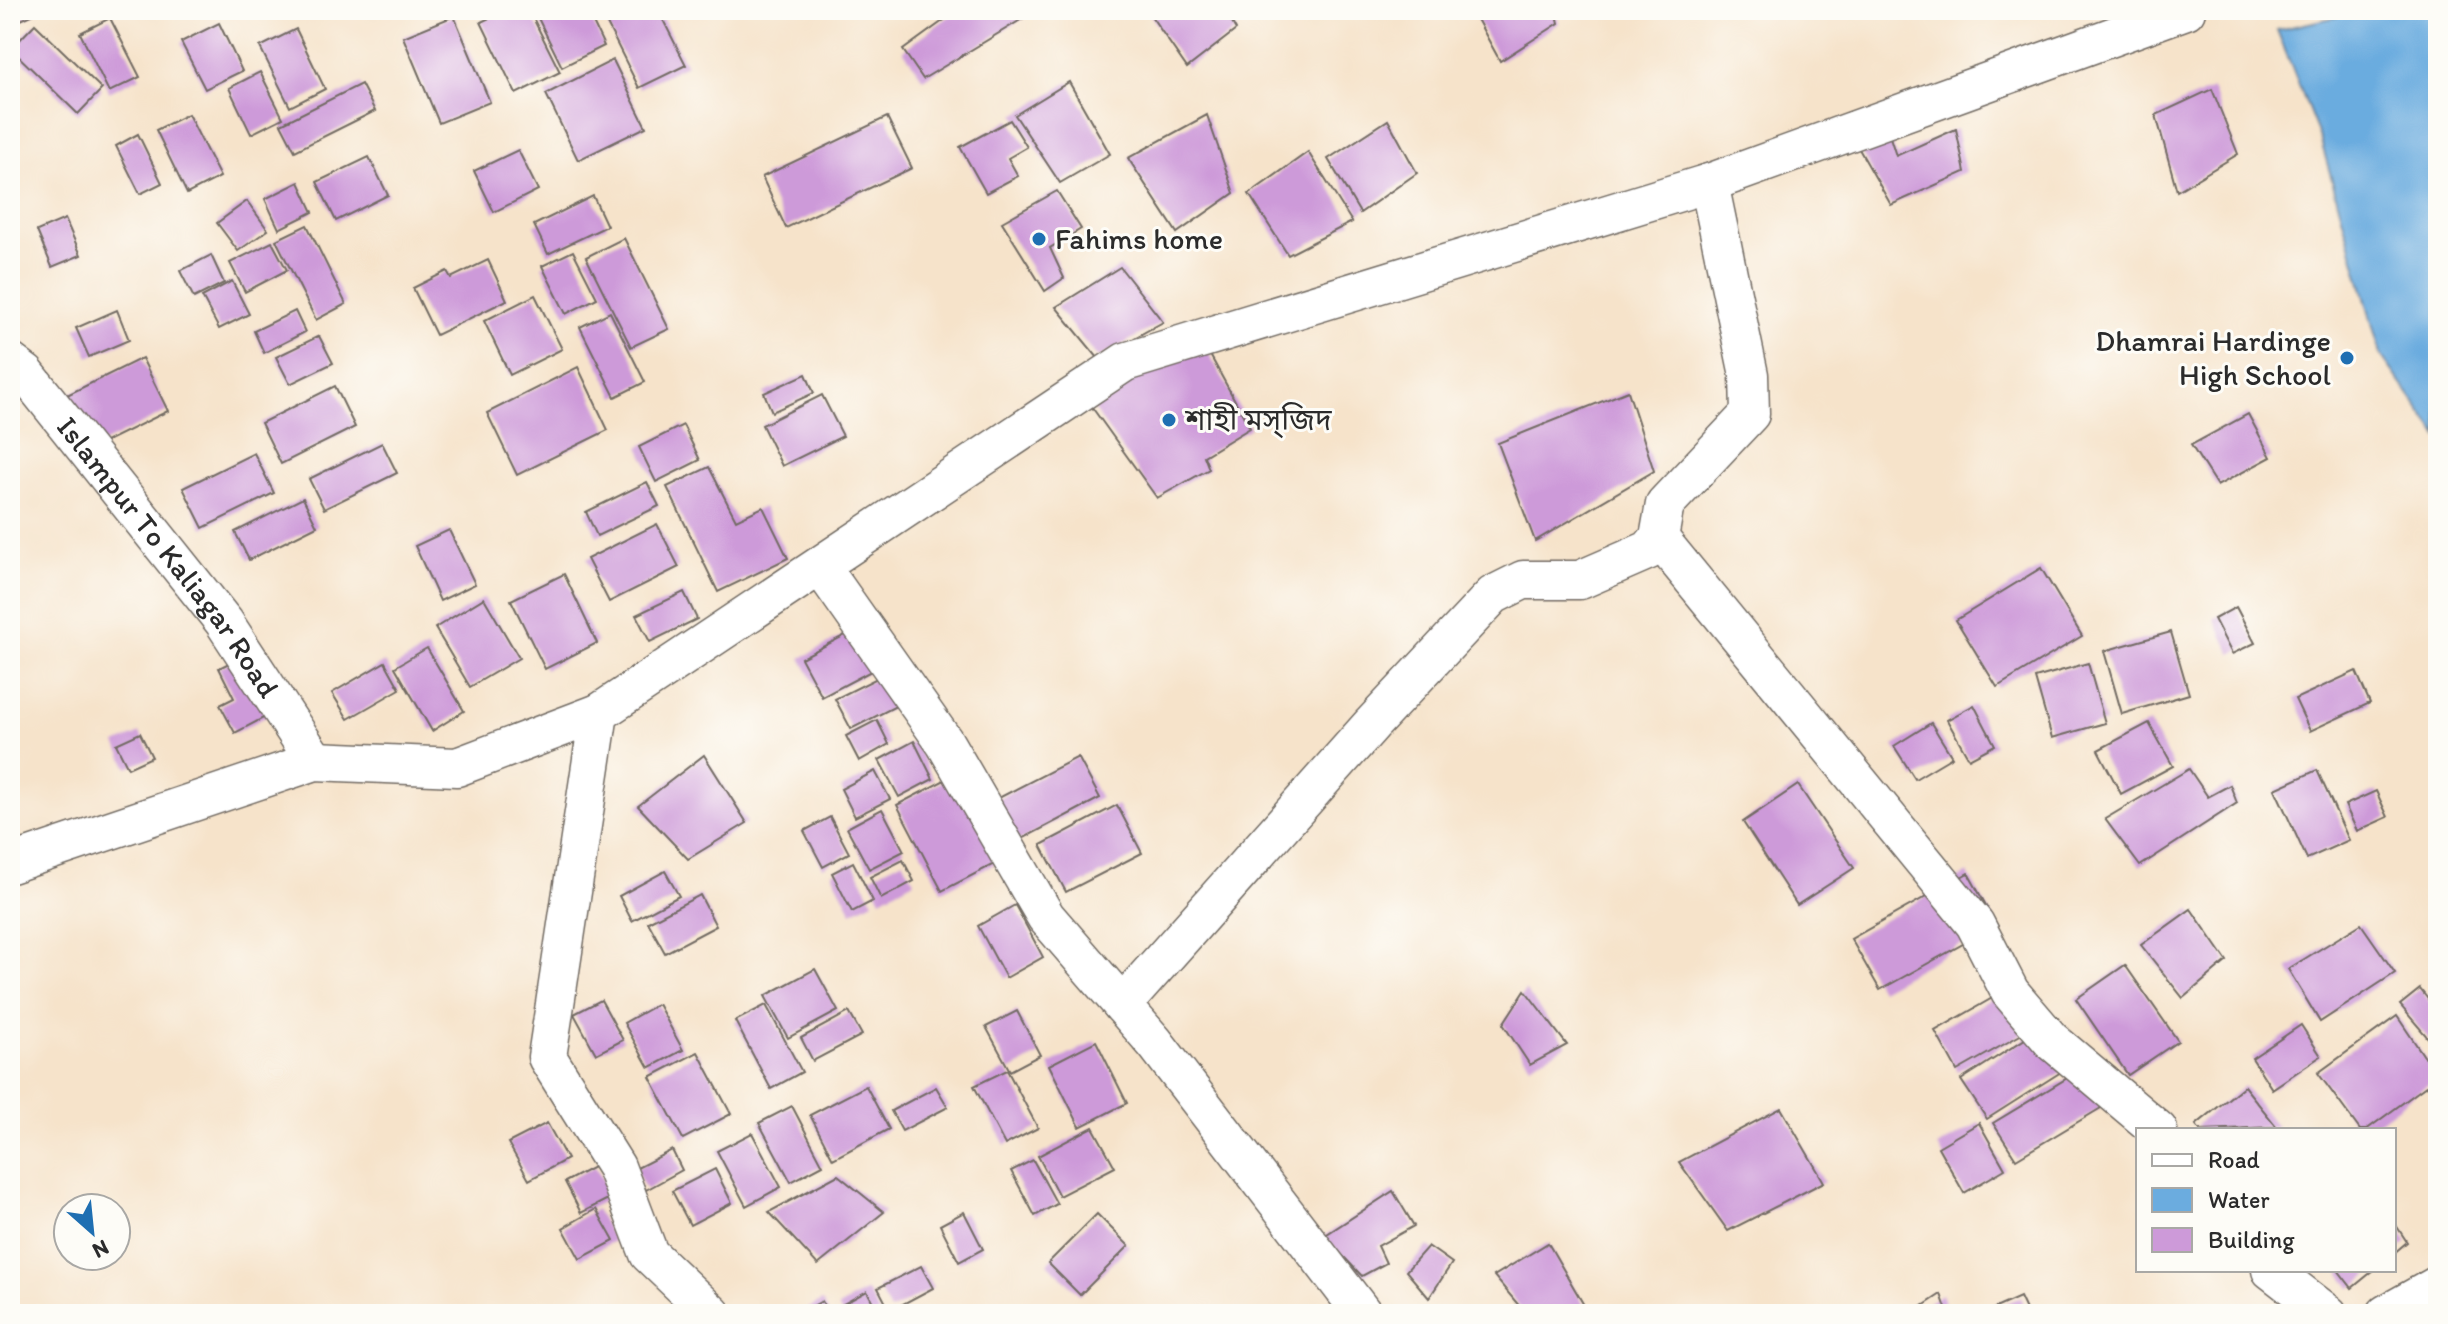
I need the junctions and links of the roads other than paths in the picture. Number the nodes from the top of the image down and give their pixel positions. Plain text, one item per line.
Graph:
1 (2186, 10) edge
2 (1709, 183) junction
3 (10, 362) edge
4 (1659, 538) junction
5 (821, 567) junction
6 (599, 713) junction
7 (315, 761) junction
8 (10, 864) edge
9 (1122, 1005) junction
10 (2156, 1128) edge
11 (2274, 1272) edge
12 (2438, 1285) edge
13 (712, 1314) edge
14 (1363, 1314) edge
15 (2328, 1314) edge
16 (2386, 1314) edge

1 - 2 street
2 - 4 street
2 - 5 street
3 - 7 street, Islampur To Kaliagar Road
4 - 9 street
4 - 10 street
5 - 6 street
5 - 9 street
6 - 7 street
6 - 13 street
7 - 8 street
9 - 14 street
11 - 15 street
12 - 16 street

